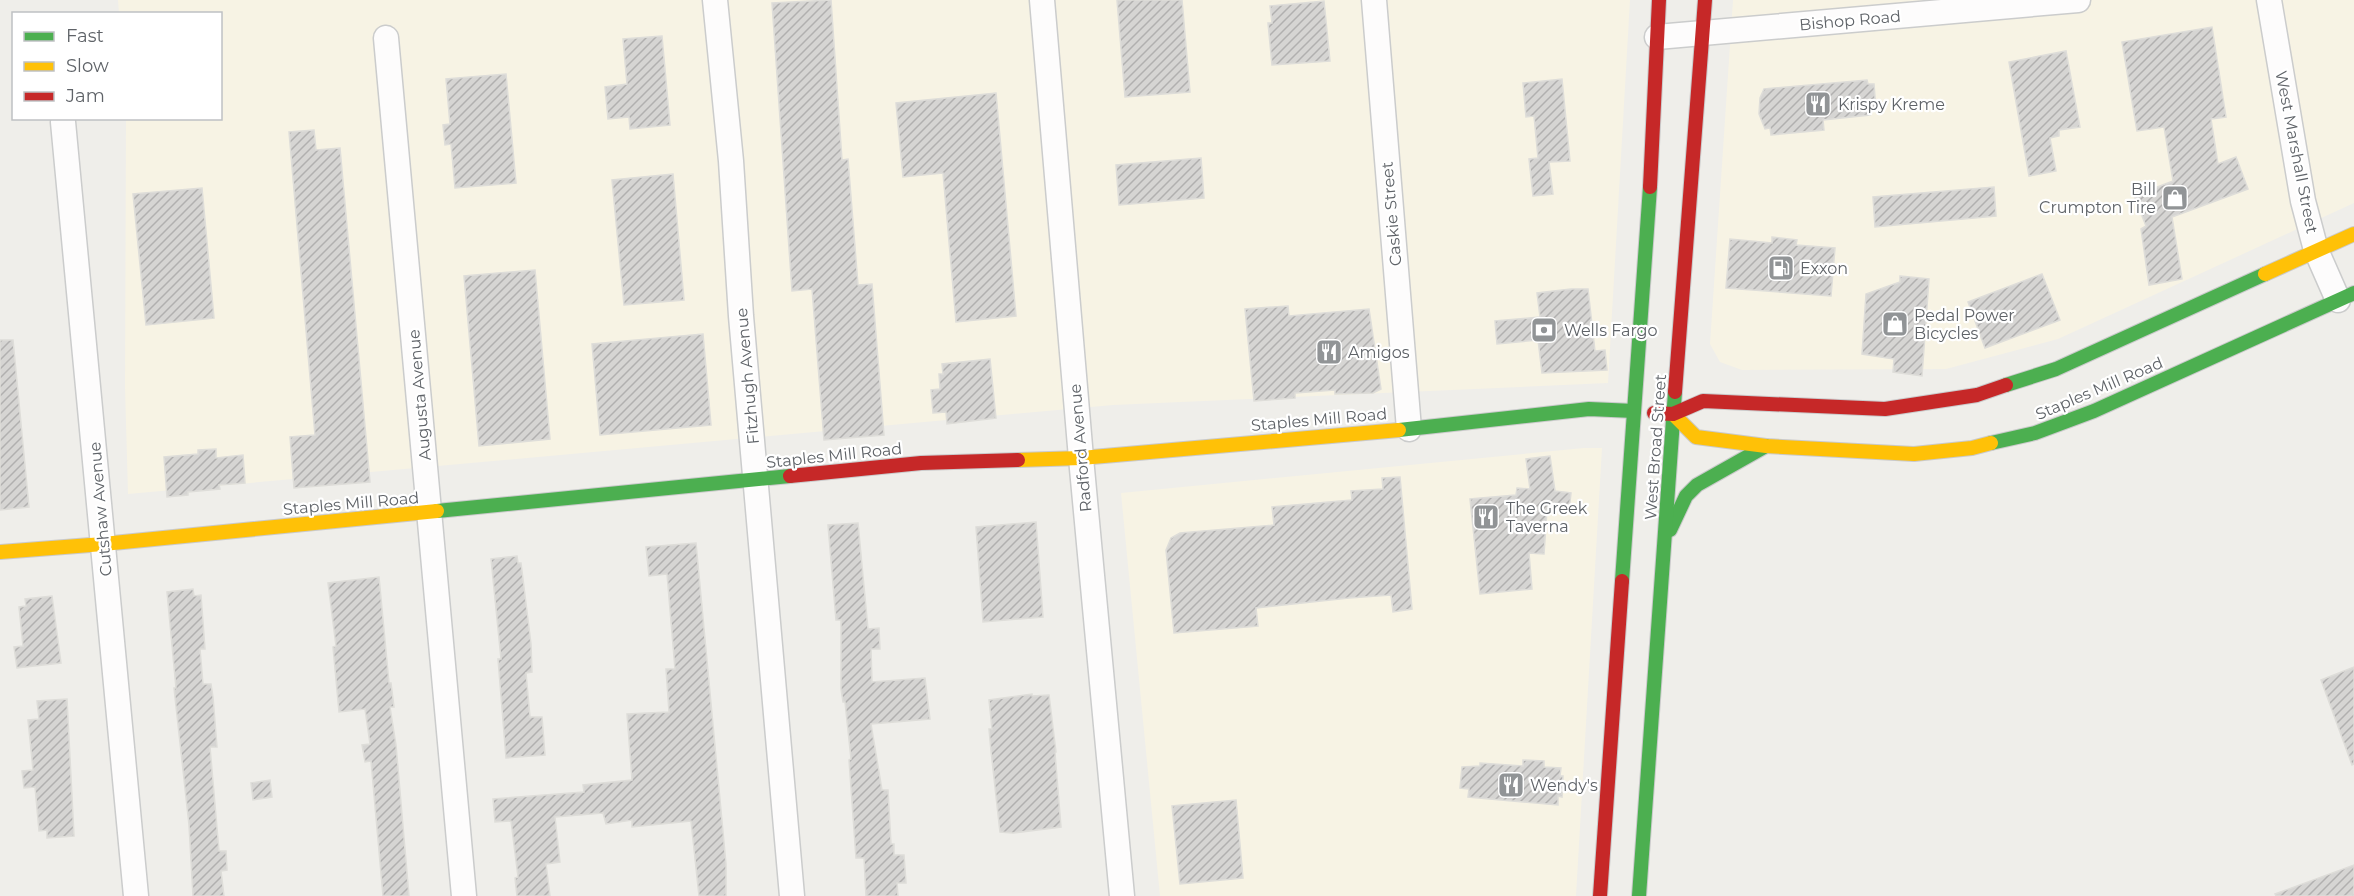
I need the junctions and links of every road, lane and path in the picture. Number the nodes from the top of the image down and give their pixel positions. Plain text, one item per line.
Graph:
1 (715, 0) edge
2 (1042, 0) edge
3 (1374, 0) edge
4 (1659, 0) edge
5 (1705, 0) edge
6 (2078, 0) edge
7 (2269, 0) edge
8 (1703, 33) junction
9 (1657, 37) junction
10 (386, 38) dead end
11 (63, 122) dead end
12 (2354, 234) edge
13 (2316, 250) junction
14 (2346, 296) edge
15 (1634, 411) junction
16 (1673, 414) junction
17 (1409, 429) junction
18 (1766, 446) junction
19 (1081, 458) junction
20 (755, 480) junction
21 (429, 512) junction
22 (1664, 543) junction
23 (103, 544) junction
24 (0, 552) edge
25 (136, 896) edge
26 (464, 896) edge
27 (792, 896) edge
28 (1122, 896) edge
29 (1600, 896) edge
30 (1639, 896) edge

1 - 20 street, Fitzhugh Avenue
2 - 19 street, Radford Avenue
3 - 17 street, Caskie Street
4 - 9 main road, West Broad Street
5 - 8 main road, West Broad Street
6 - 8 street, Bishop Road
7 - 13 street, West Marshall Street
8 - 9 street, Bishop Road
8 - 16 main road, West Broad Street
9 - 15 main road, West Broad Street
10 - 21 street, Augusta Avenue
11 - 23 street, Cutshaw Avenue
12 - 13 main road, Staples Mill Road
13 - 14 street, West Marshall Street
13 - 16 main road, Staples Mill Road
14 - 18 main road, Staples Mill Road
15 - 16 main road, Staples Mill Road
15 - 17 main road, Staples Mill Road
15 - 29 main road, West Broad Street
16 - 18 main road, Staples Mill Road
16 - 22 main road, West Broad Street
17 - 19 main road, Staples Mill Road
18 - 22 main road
19 - 20 main road, Staples Mill Road
19 - 28 street, Radford Avenue
20 - 21 main road, Staples Mill Road
20 - 27 street, Fitzhugh Avenue
21 - 23 main road, Staples Mill Road
21 - 26 street, Augusta Avenue
22 - 30 main road, West Broad Street
23 - 24 main road, Staples Mill Road
23 - 25 street, Cutshaw Avenue

